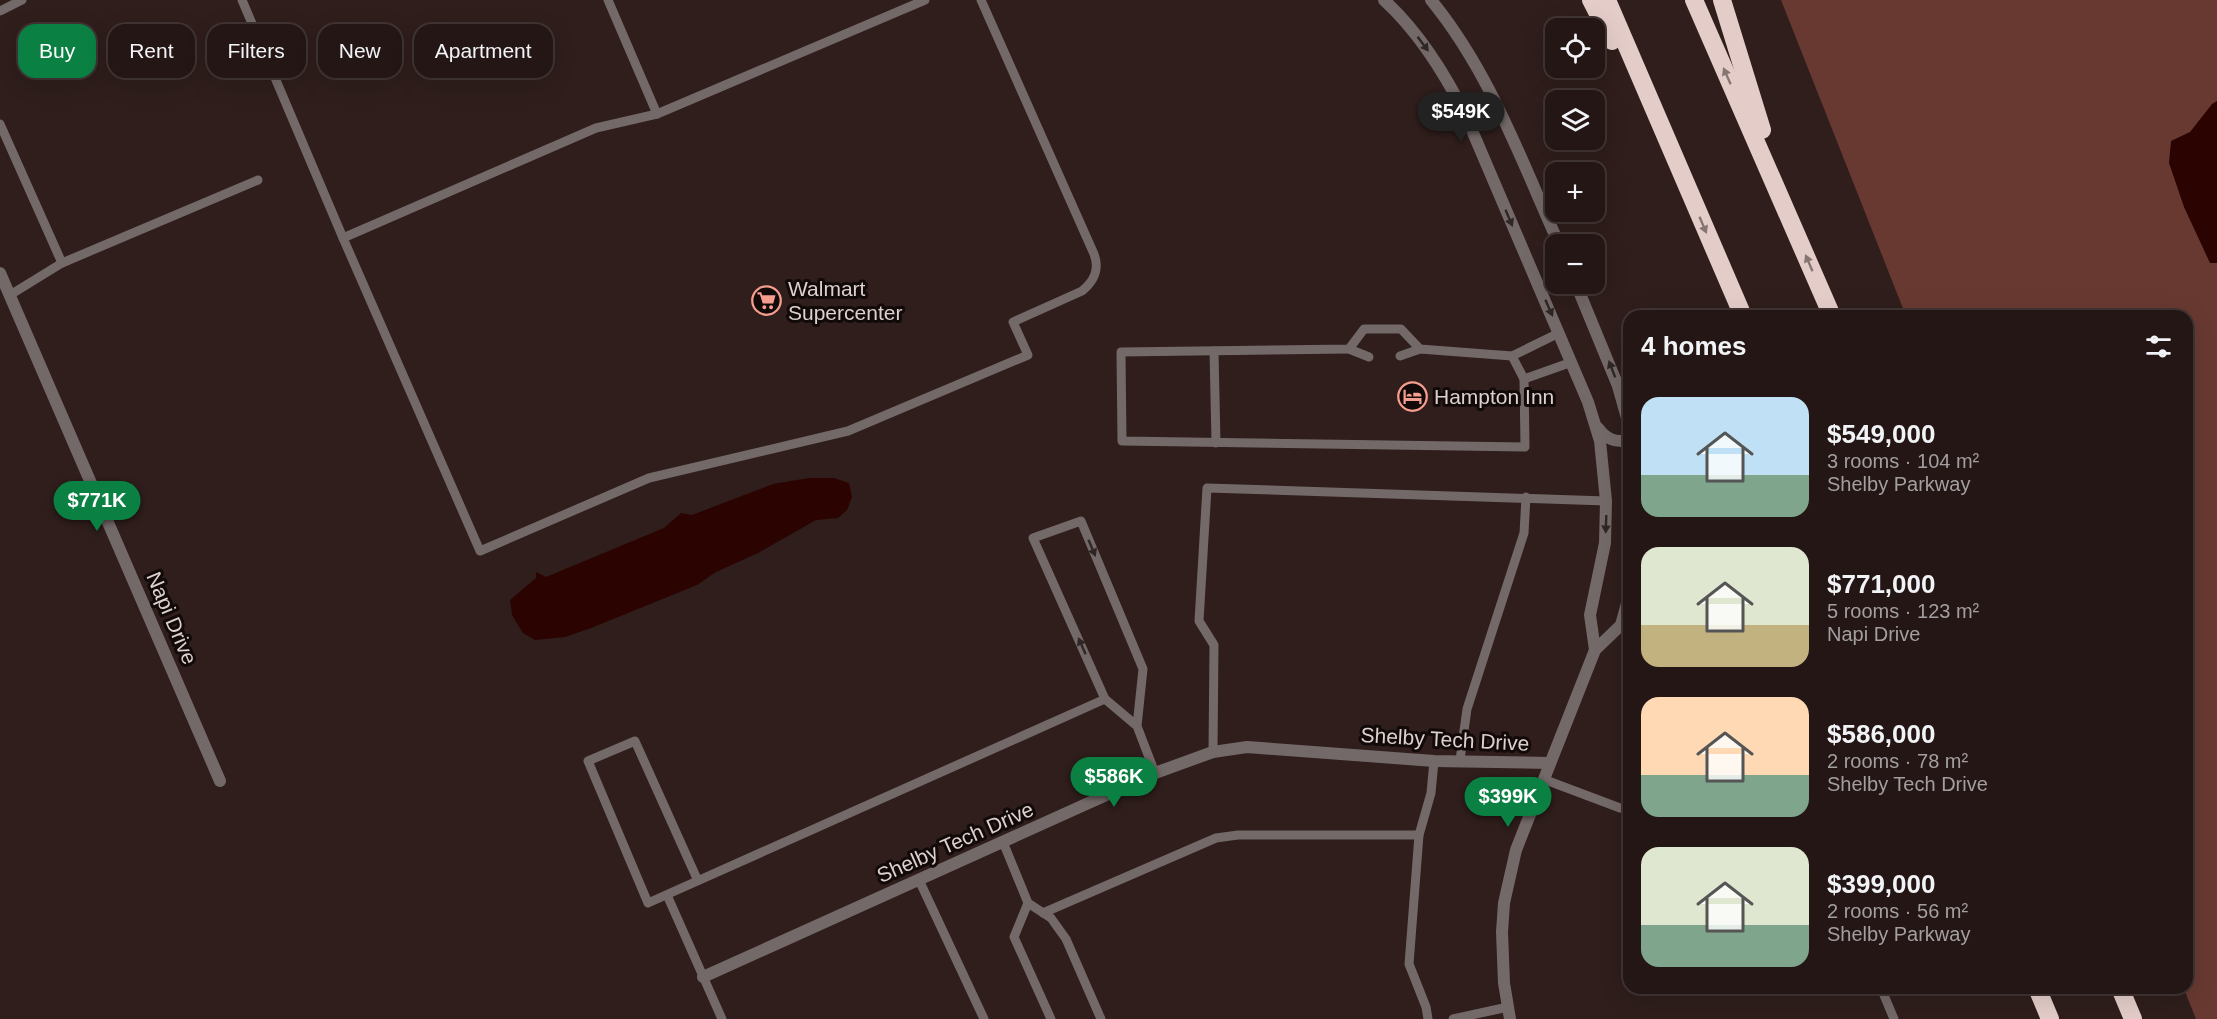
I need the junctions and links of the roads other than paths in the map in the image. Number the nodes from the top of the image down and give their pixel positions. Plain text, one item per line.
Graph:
1 (22, 0) edge
2 (242, 0) edge
3 (608, 0) edge
4 (925, 0) edge
5 (981, 0) edge
6 (1384, 0) edge
7 (1431, 0) edge
8 (1591, 0) edge
9 (1607, 0) edge
10 (1694, 0) edge
11 (1722, 0) edge
12 (0, 12) edge
13 (657, 114) junction
14 (0, 124) edge
15 (1680, 172) junction
16 (258, 180) dead end
17 (1785, 206) junction
18 (1555, 234) edge
19 (343, 238) junction
20 (62, 263) junction
21 (0, 273) edge
22 (1580, 294) edge
23 (10, 295) junction
24 (1740, 310) edge
25 (1829, 310) edge
26 (1560, 333) junction
27 (1349, 349) junction
28 (1420, 349) junction
29 (1215, 351) junction
30 (1400, 356) dead end
31 (1512, 356) junction
32 (1369, 357) dead end
33 (1572, 362) junction
34 (1524, 379) junction
35 (1623, 404) edge
36 (1595, 424) junction
37 (1623, 440) edge
38 (1216, 442) junction
39 (1526, 497) junction
40 (1606, 501) junction
41 (1623, 618) edge
42 (1595, 650) junction
43 (1106, 699) junction
44 (1137, 726) junction
45 (1213, 752) junction
46 (1434, 760) junction
47 (1460, 760) junction
48 (1550, 763) junction
49 (1155, 773) junction
50 (1543, 779) junction
51 (220, 781) dead end
52 (1623, 808) edge
53 (1419, 835) junction
54 (1003, 842) junction
55 (919, 880) junction
56 (698, 881) junction
57 (667, 895) junction
58 (1028, 903) junction
59 (1043, 914) junction
60 (703, 977) junction
61 (1884, 994) edge
62 (2040, 994) edge
63 (2123, 994) edge
64 (1509, 1013) edge
65 (722, 1019) edge
66 (984, 1019) edge
67 (1051, 1019) edge
68 (1101, 1019) edge
69 (1428, 1019) edge
70 (1453, 1019) edge
71 (1894, 1019) edge
72 (2050, 1019) edge
73 (2133, 1019) edge

1 - 12 lane
2 - 19 lane
3 - 13 lane
4 - 13 lane
5 - 19 lane
6 -> 26 street
7 - 18 street
8 - 15 highway
9 - 15 highway
17 -> 10 highway
11 - 17 highway
13 - 19 lane
14 - 20 lane
15 -> 24 highway
16 - 20 lane
25 -> 17 highway
20 - 23 lane
21 - 23 street, Napi Drive
35 -> 22 street
23 - 51 street, Napi Drive
26 - 31 lane
26 - 33 street
27 - 28 lane
27 - 29 lane
27 - 32 lane
28 - 30 lane
28 - 31 lane
29 - 38 lane
29 - 38 lane
31 - 34 lane
33 - 34 lane
33 - 36 street
34 - 38 lane
36 - 37 street
36 - 40 street
39 - 40 lane
39 - 45 lane
39 - 47 lane
40 -> 42 street
41 - 42 street
42 - 48 street
43 - 44 lane
43 -> 44 lane
43 - 56 lane
44 - 49 lane
45 - 46 street, Shelby Tech Drive
45 - 49 street, Shelby Tech Drive
46 - 47 street, Shelby Tech Drive
46 - 53 lane
47 - 48 street, Shelby Tech Drive
48 - 50 street
49 - 54 street, Shelby Tech Drive
50 - 52 lane
50 - 64 street
53 - 59 lane
53 - 69 lane
54 - 55 street, Shelby Tech Drive
54 - 58 lane
55 - 60 street, Shelby Tech Drive
55 - 66 lane
56 - 57 lane
56 - 57 lane
57 - 60 lane
58 - 59 lane
58 - 67 lane
59 - 68 lane
60 - 65 lane
61 - 71 lane
62 - 72 highway
63 - 73 highway
64 - 70 lane

